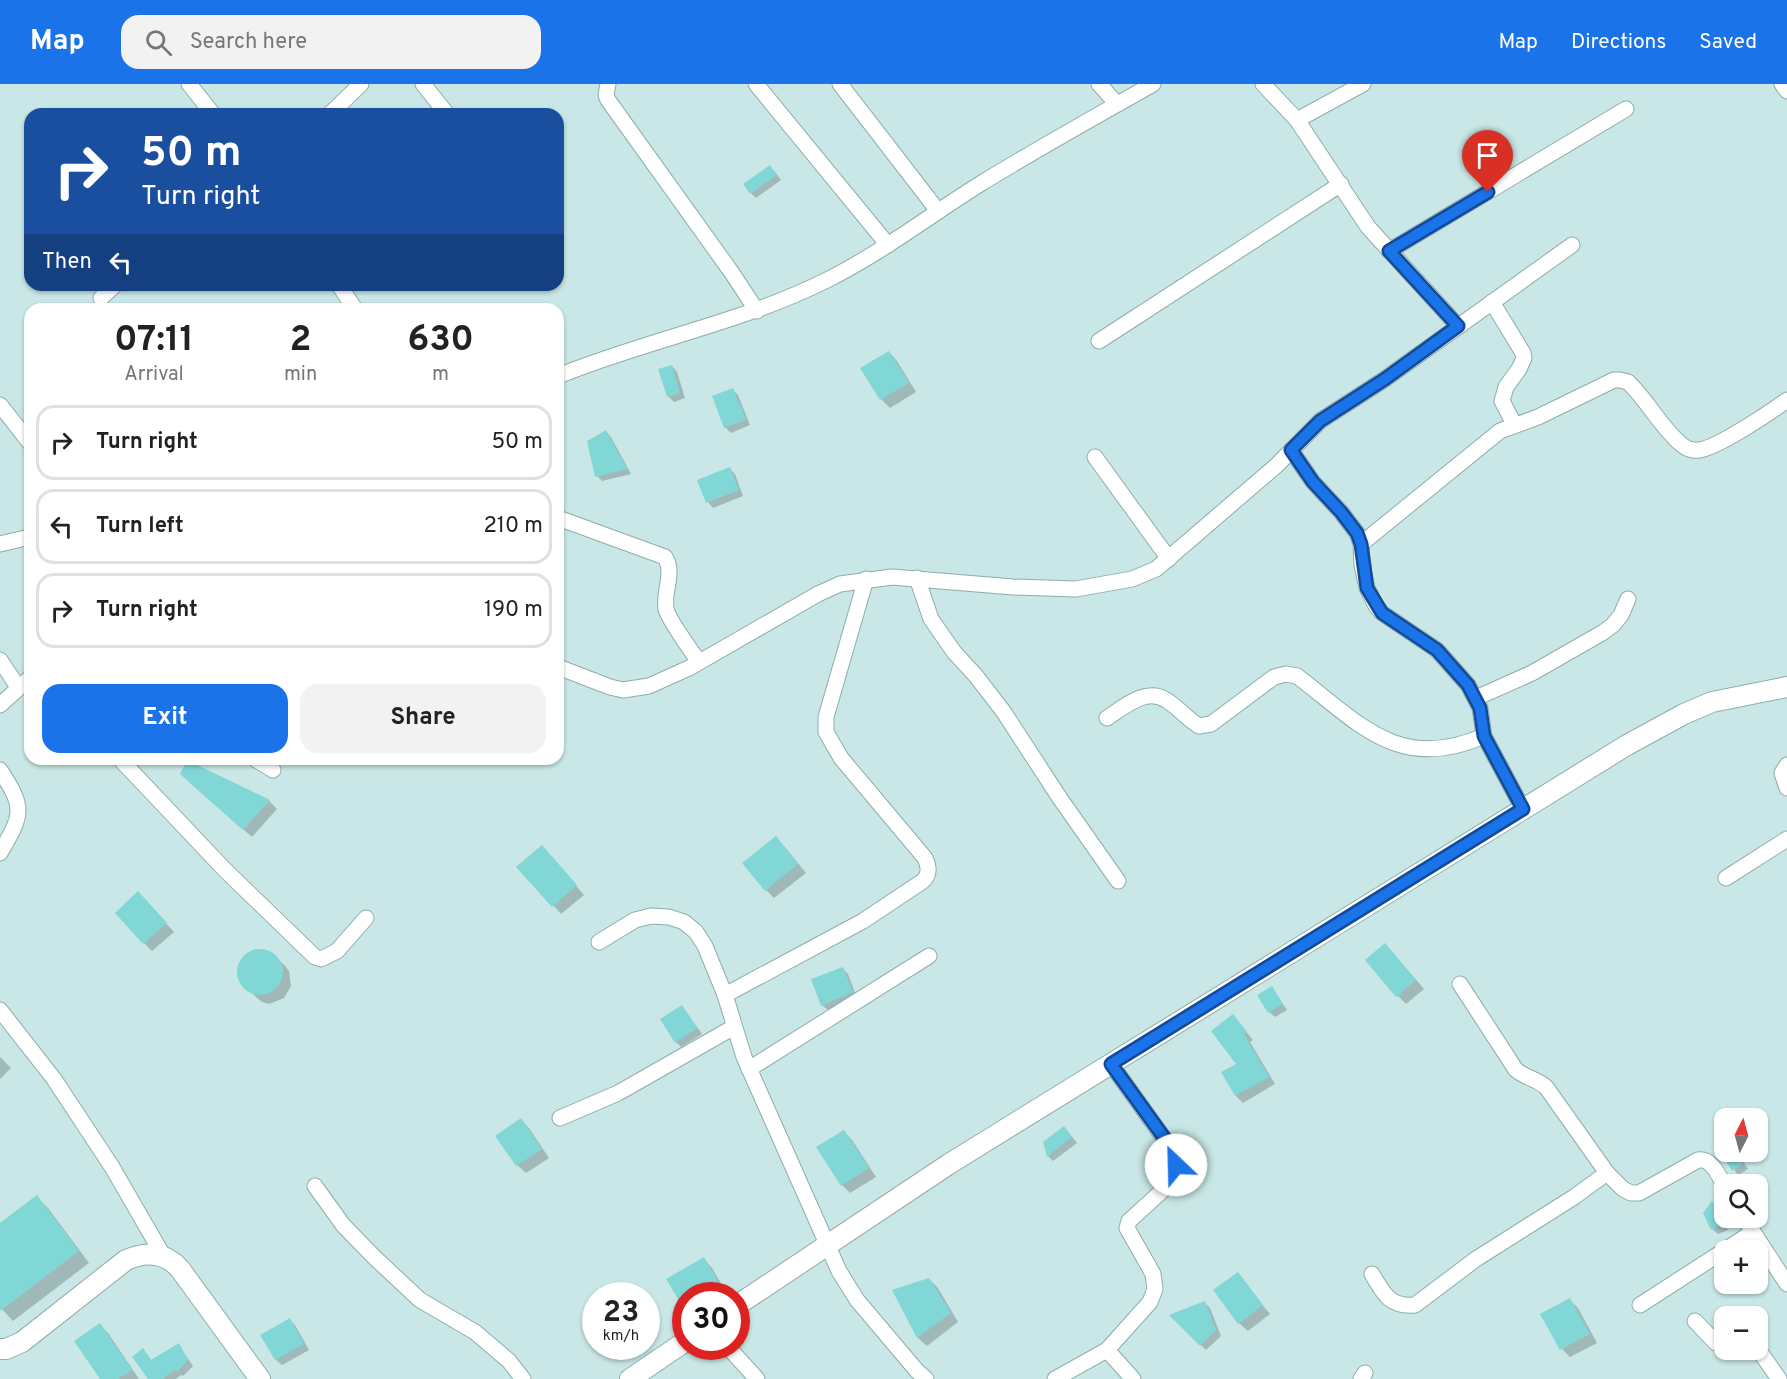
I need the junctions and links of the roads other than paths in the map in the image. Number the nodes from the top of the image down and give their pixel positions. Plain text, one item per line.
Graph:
1 (189, 84) edge
2 (361, 84) edge
3 (423, 84) edge
4 (608, 84) edge
5 (756, 84) edge
6 (840, 84) edge
7 (1099, 84) edge
8 (1153, 84) edge
9 (1263, 84) edge
10 (1363, 84) edge
11 (1782, 84) edge
12 (1787, 91) edge
13 (1117, 104) junction
14 (208, 108) edge
15 (336, 108) edge
16 (442, 108) edge
17 (1626, 109) dead end
18 (1298, 120) junction
19 (1341, 184) junction
20 (938, 211) junction
21 (888, 245) junction
22 (1572, 245) dead end
23 (1389, 251) junction
24 (109, 291) edge
25 (101, 298) dead end
26 (1492, 302) junction
27 (757, 311) junction
28 (1458, 326) junction
29 (1099, 341) dead end
30 (564, 374) edge
31 (1787, 400) edge
32 (0, 405) edge
33 (1514, 424) junction
34 (24, 435) edge
35 (1291, 450) junction
36 (1095, 457) dead end
37 (564, 520) edge
38 (24, 538) edge
39 (0, 544) edge
40 (1361, 544) junction
41 (1169, 559) junction
42 (917, 578) junction
43 (866, 579) junction
44 (1628, 599) dead end
45 (0, 660) edge
46 (699, 662) junction
47 (564, 669) edge
48 (24, 683) edge
49 (1787, 687) edge
50 (1476, 698) junction
51 (0, 705) edge
52 (1107, 718) dead end
53 (1484, 736) junction
54 (126, 765) edge
55 (265, 765) edge
56 (1787, 765) edge
57 (0, 770) edge
58 (273, 770) dead end
59 (1787, 788) edge
60 (1523, 809) junction
61 (1787, 839) edge
62 (0, 853) edge
63 (1726, 878) dead end
64 (1118, 881) dead end
65 (366, 918) dead end
66 (599, 942) dead end
67 (929, 956) dead end
68 (1460, 984) dead end
69 (725, 995) junction
70 (0, 1010) edge
71 (734, 1027) junction
72 (1111, 1064) junction
73 (749, 1069) junction
74 (561, 1118) dead end
75 (1607, 1173) junction
76 (1717, 1174) edge
77 (315, 1186) dead end
78 (1750, 1228) edge
79 (1753, 1232) junction
80 (826, 1245) junction
81 (164, 1257) junction
82 (1372, 1274) dead end
83 (1787, 1284) edge
84 (750, 1297) edge
85 (1640, 1305) dead end
86 (1695, 1321) dead end
87 (1714, 1340) edge
88 (0, 1349) edge
89 (672, 1350) edge
90 (1107, 1350) junction
91 (740, 1360) edge
92 (1766, 1360) edge
93 (260, 1379) edge
94 (523, 1379) edge
95 (630, 1379) edge
96 (757, 1379) edge
97 (926, 1379) edge
98 (1055, 1379) edge
99 (1133, 1379) edge
100 (1779, 1379) edge

1 - 14 street
2 - 15 street
3 - 16 street
4 - 27 street
5 - 21 street
6 - 20 street
7 - 13 street
8 - 13 street
9 - 18 street
10 - 18 street
11 - 12 street
13 - 20 street
17 - 23 street
18 - 19 street
19 - 23 street
19 - 29 street
20 - 21 street
21 - 27 street
22 - 26 street
23 - 28 street
24 - 25 street
26 - 28 street
26 - 33 street
27 - 30 street
28 - 35 street
31 - 33 street
32 - 34 street
33 - 40 street
35 - 40 street
35 - 41 street
36 - 41 street
37 - 46 street
38 - 39 street
40 - 50 street
41 - 42 street
42 - 43 street
42 - 64 street
43 - 46 street
43 - 69 street
44 - 50 street
45 - 48 street
46 - 47 street
48 - 51 street
49 - 60 street
50 - 53 street
52 - 53 street
53 - 60 street
54 - 65 street
55 - 58 street
56 - 59 street
57 - 62 street
60 - 72 street
61 - 63 street
66 - 69 street
67 - 73 street
68 - 75 street
69 - 71 street
70 - 81 street
71 - 73 street
71 - 74 street
72 - 80 street
72 - 90 street
73 - 80 street
75 - 76 street
75 - 82 street
77 - 94 street
78 - 79 street
79 - 83 street
79 - 85 street
80 - 84 street
80 - 97 street
81 - 88 street
81 - 93 street
86 - 87 street
89 - 95 street
90 - 98 street
90 - 99 street
91 - 96 street
92 - 100 street

